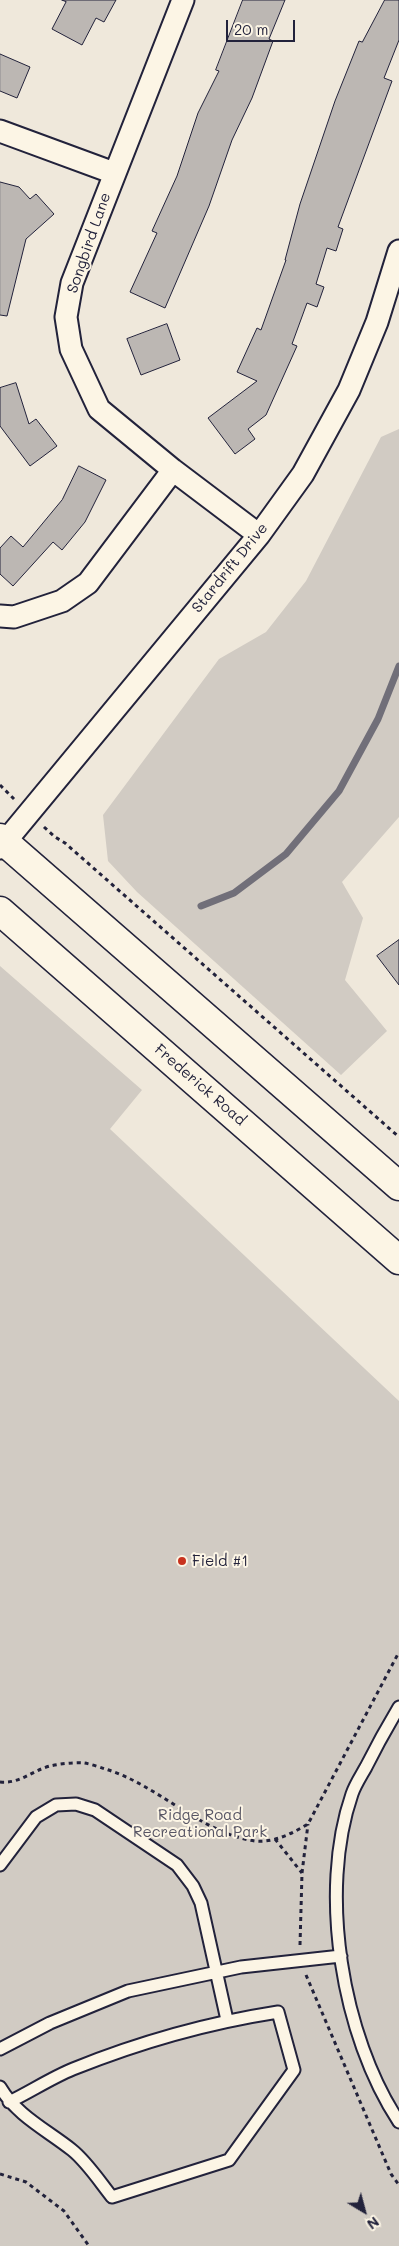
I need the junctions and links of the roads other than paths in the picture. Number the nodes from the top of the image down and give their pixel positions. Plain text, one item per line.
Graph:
1 (183, 0) edge
2 (0, 132) edge
3 (114, 173) junction
4 (399, 251) edge
5 (173, 470) junction
6 (259, 535) junction
7 (0, 616) edge
8 (2, 843) edge
9 (0, 911) edge
10 (399, 1186) edge
11 (399, 1260) edge
12 (399, 1707) edge
13 (0, 1866) edge
14 (341, 1956) junction
15 (217, 1972) junction
16 (227, 2020) junction
17 (0, 2049) edge
18 (0, 2087) edge
19 (9, 2102) junction
20 (399, 2122) edge

1 - 3 street, Songbird Lane
2 - 3 street
3 - 5 street, Songbird Lane
4 - 6 street, Stardrift Drive
5 - 6 street, Songbird Lane
5 - 7 street
6 - 8 street, Stardrift Drive
8 - 10 main road
9 - 11 main road, Frederick Road
12 - 14 lane
13 - 15 lane
14 - 15 lane
14 - 20 lane
15 - 16 lane
15 - 17 lane
16 - 19 lane
16 - 19 lane
18 - 19 lane

